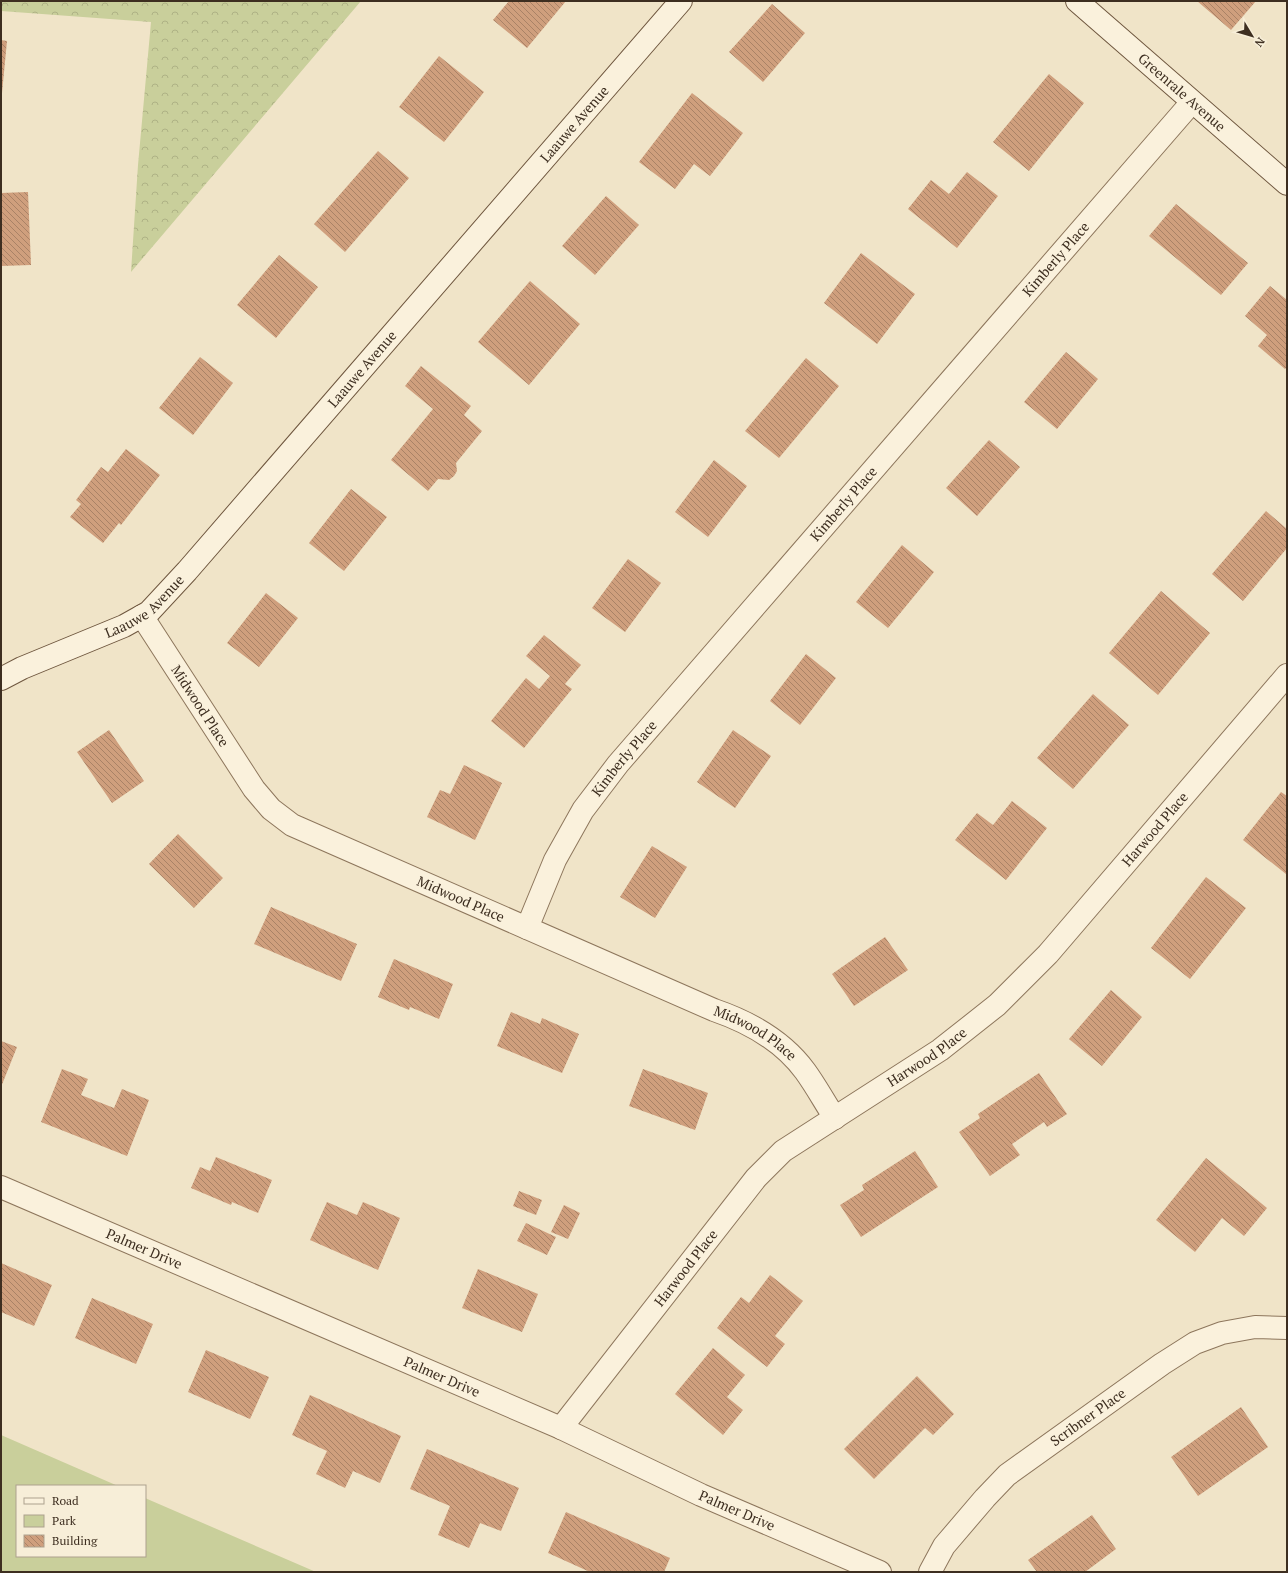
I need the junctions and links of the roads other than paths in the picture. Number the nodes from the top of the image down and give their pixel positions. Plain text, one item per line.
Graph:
1 (681, 1) edge
2 (1077, 1) edge
3 (1192, 102) junction
4 (1287, 184) edge
5 (142, 616) junction
6 (1287, 675) edge
7 (1, 679) edge
8 (527, 928) junction
9 (835, 1118) junction
10 (1, 1187) edge
11 (1287, 1328) edge
12 (561, 1428) junction
13 (880, 1572) edge
14 (930, 1572) edge

1 - 5 street, Laauwe Avenue
2 - 3 street, Greenrale Avenue
3 - 4 street, Greenrale Avenue
3 - 8 street, Kimberly Place
5 - 7 street, Laauwe Avenue
5 - 8 street, Midwood Place
6 - 9 street, Harwood Place
8 - 9 street, Midwood Place
9 - 12 street, Harwood Place
10 - 12 street, Palmer Drive
11 - 14 street, Scribner Place
12 - 13 street, Palmer Drive

